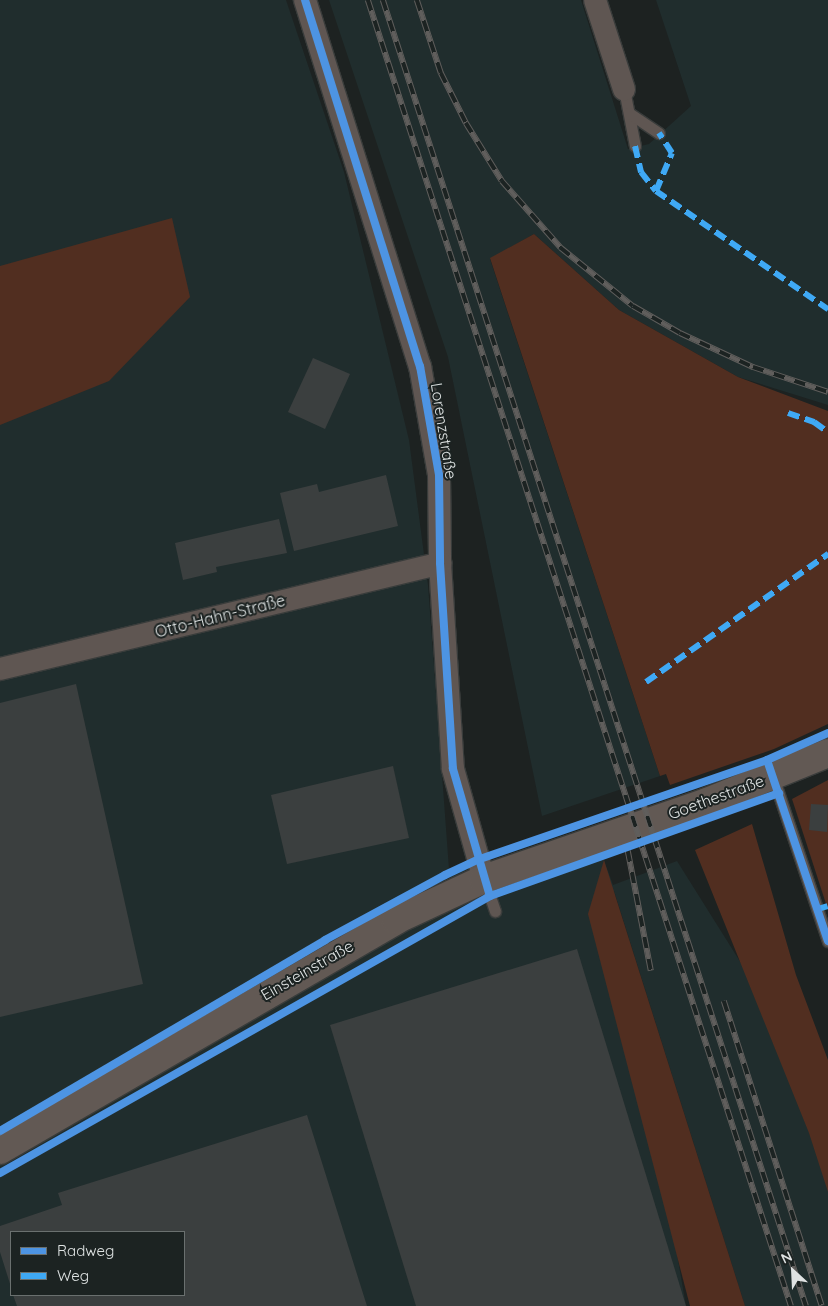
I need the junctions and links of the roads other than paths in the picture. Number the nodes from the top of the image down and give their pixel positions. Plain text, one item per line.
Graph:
1 (305, 0) edge
2 (595, 0) edge
3 (624, 88) joint
4 (629, 113) junction
5 (660, 133) dead end
6 (635, 146) dead end
7 (440, 563) junction
8 (0, 669) edge
9 (828, 753) edge
10 (774, 777) junction
11 (631, 826) joint
12 (484, 879) junction
13 (494, 911) dead end
14 (828, 941) edge
15 (0, 1150) edge

1 - 7 street, Lorenzstraße
2 - 3 street
3 - 4 lane
4 - 5 lane
4 - 6 lane
7 - 8 street, Otto-Hahn-Straße
7 - 12 street, Lorenzstraße
9 - 10 street, Goethestraße
10 - 11 street, Goethestraße
10 - 14 lane
11 - 12 street, Einsteinstraße
12 - 13 lane
12 - 15 street, Einsteinstraße

